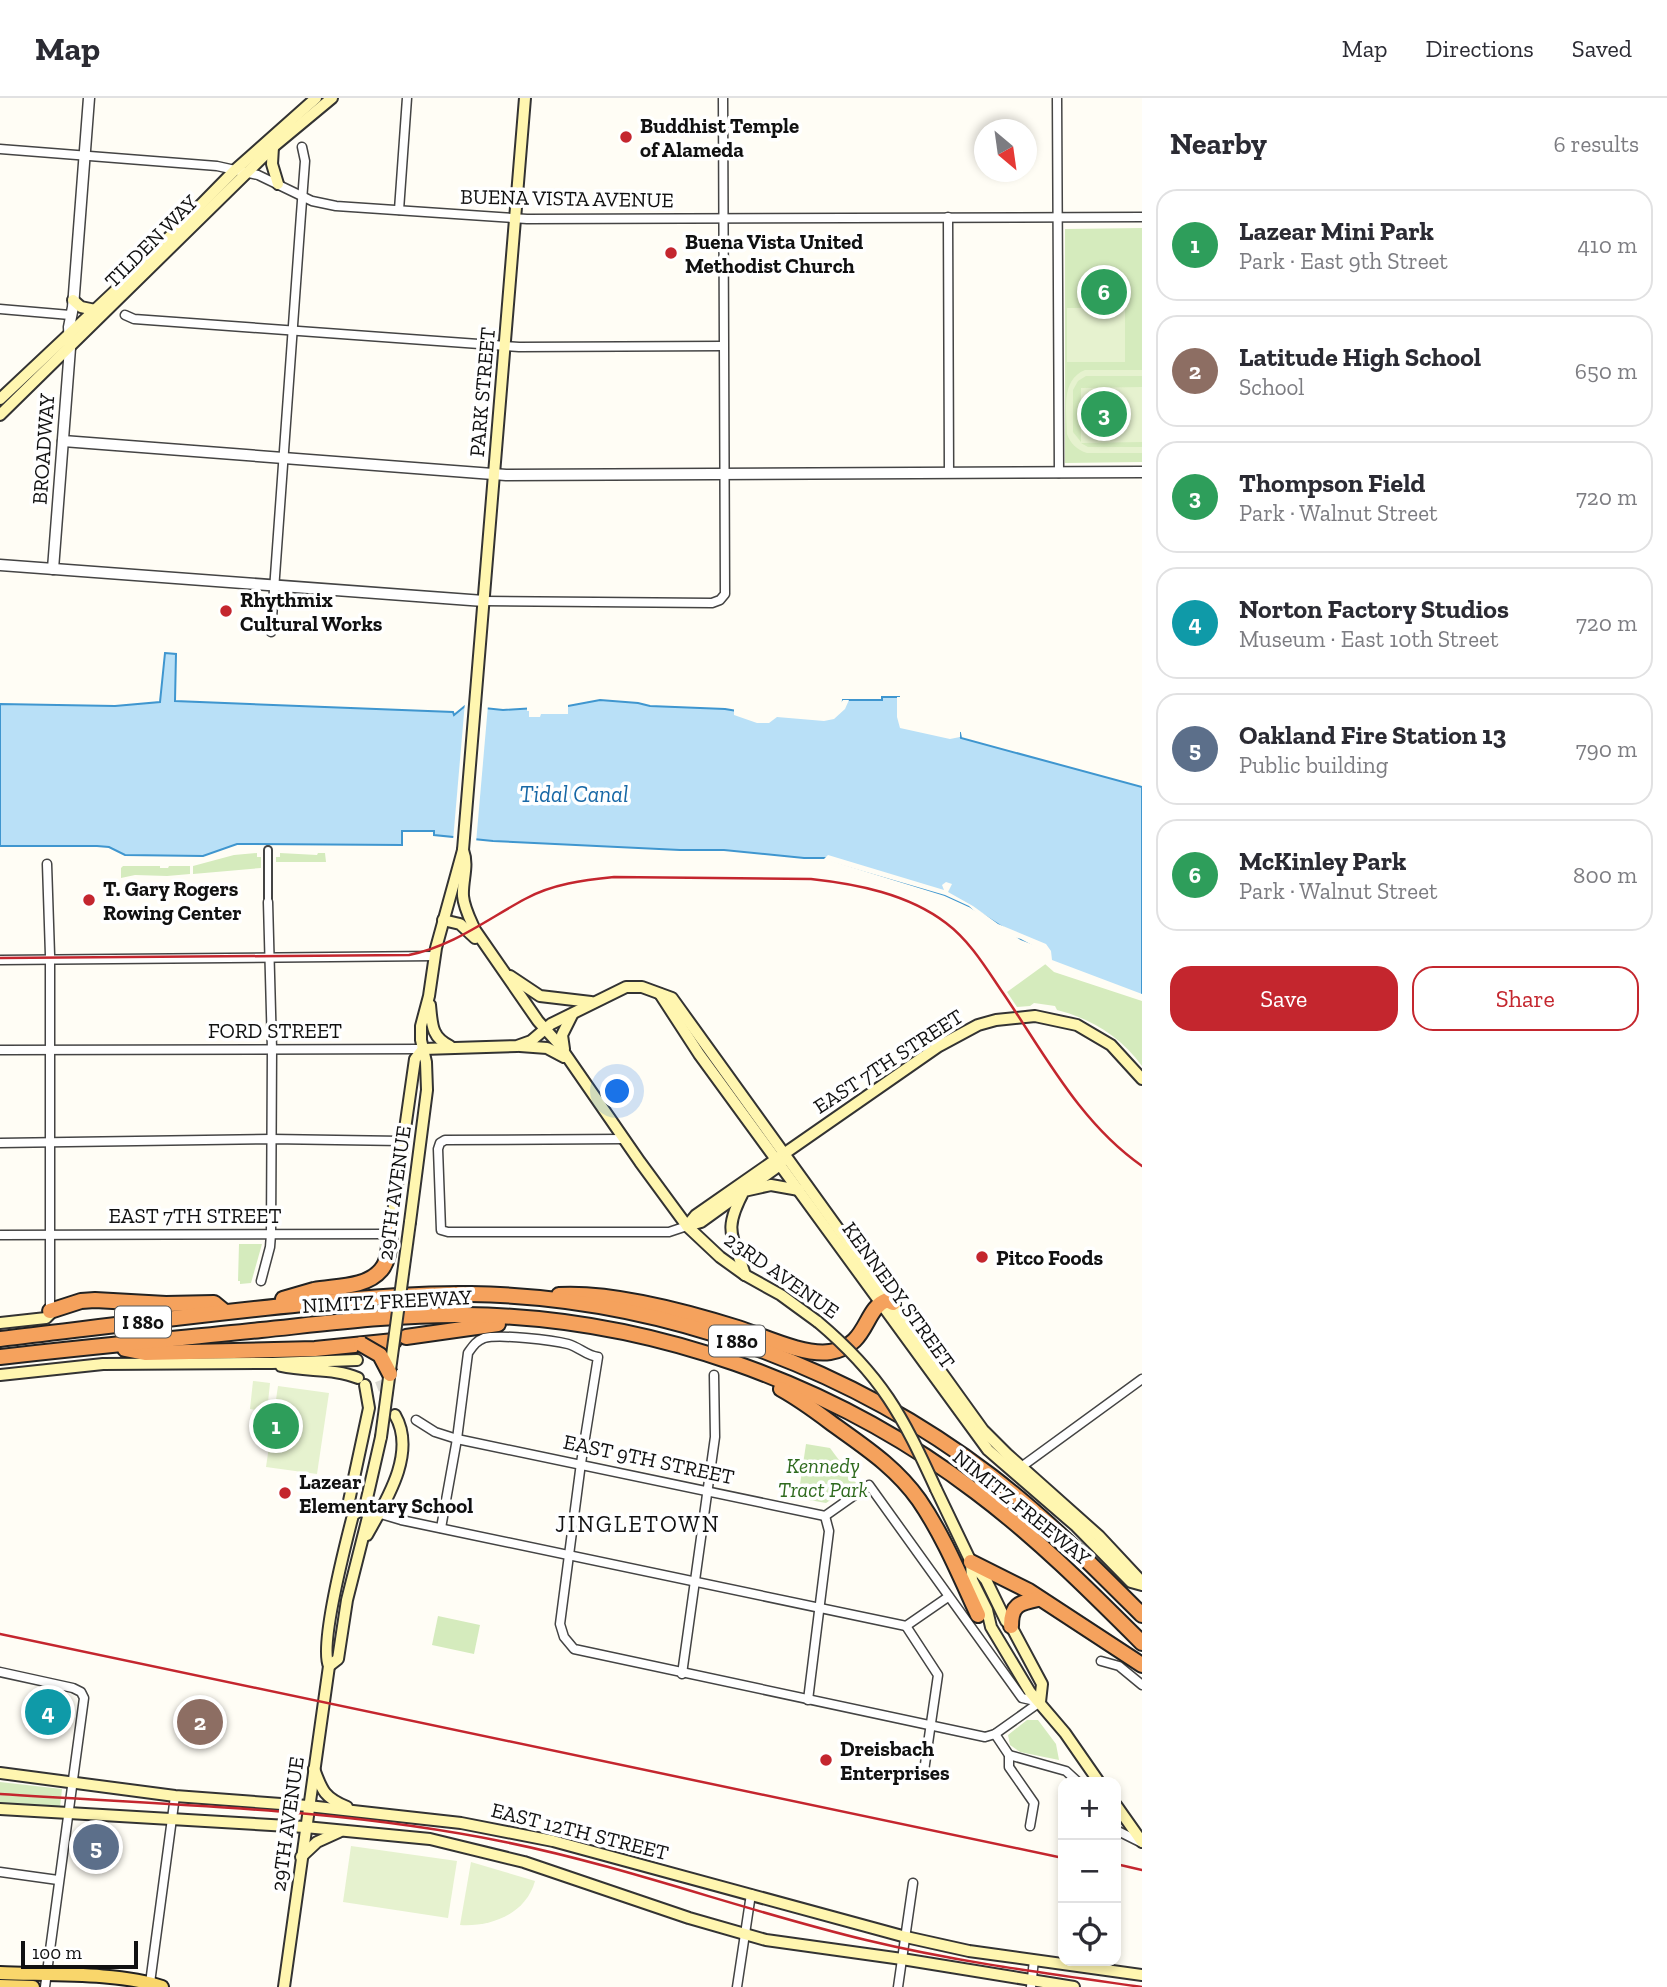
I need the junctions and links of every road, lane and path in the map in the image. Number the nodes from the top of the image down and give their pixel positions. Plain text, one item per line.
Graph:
1 (89, 98) edge
2 (316, 98) edge
3 (332, 98) edge
4 (407, 98) edge
5 (525, 98) edge
6 (723, 98) edge
7 (1057, 98) edge
8 (273, 147) junction
9 (302, 147) dead end
10 (0, 149) edge
11 (84, 156) junction
12 (235, 170) junction
13 (247, 173) junction
14 (278, 184) junction
15 (302, 197) junction
16 (399, 210) junction
17 (1058, 216) junction
18 (1142, 216) edge
19 (948, 217) junction
20 (723, 218) junction
21 (515, 219) junction
22 (72, 307) junction
23 (0, 309) edge
24 (95, 310) junction
25 (125, 316) dead end
26 (293, 331) junction
27 (71, 332) junction
28 (506, 346) junction
29 (723, 346) junction
30 (70, 348) junction
31 (0, 399) edge
32 (0, 415) edge
33 (63, 441) junction
34 (284, 458) junction
35 (1142, 472) edge
36 (950, 473) junction
37 (1059, 473) junction
38 (494, 474) junction
39 (725, 474) junction
40 (0, 565) edge
41 (53, 569) junction
42 (274, 585) junction
43 (484, 601) junction
44 (271, 632) dead end
45 (268, 850) dead end
46 (463, 850) junction
47 (47, 861) dead end
48 (268, 902) joint
49 (443, 920) junction
50 (485, 947) junction
51 (270, 956) junction
52 (435, 956) junction
53 (0, 958) edge
54 (50, 958) junction
55 (503, 971) junction
56 (429, 996) junction
57 (591, 1002) junction
58 (574, 1013) junction
59 (545, 1028) junction
60 (517, 1046) junction
61 (453, 1047) junction
62 (272, 1049) junction
63 (423, 1049) junction
64 (0, 1050) edge
65 (49, 1050) junction
66 (566, 1059) junction
67 (1142, 1079) edge
68 (271, 1139) junction
69 (624, 1139) junction
70 (402, 1141) junction
71 (0, 1143) edge
72 (49, 1143) junction
73 (780, 1159) junction
74 (799, 1190) junction
75 (744, 1191) junction
76 (687, 1226) junction
77 (271, 1234) junction
78 (390, 1234) junction
79 (0, 1235) edge
80 (50, 1235) junction
81 (745, 1275) junction
82 (261, 1281) dead end
83 (519, 1297) junction
84 (887, 1303) junction
85 (248, 1310) junction
86 (50, 1311) junction
87 (225, 1312) junction
88 (541, 1321) junction
89 (0, 1322) edge
90 (0, 1339) edge
91 (400, 1339) junction
92 (110, 1345) junction
93 (359, 1354) junction
94 (0, 1357) edge
95 (727, 1361) junction
96 (272, 1363) junction
97 (390, 1374) junction
98 (0, 1375) edge
99 (714, 1375) dead end
100 (1142, 1379) edge
101 (361, 1381) junction
102 (377, 1387) dead end
103 (396, 1415) dead end
104 (416, 1420) dead end
105 (457, 1439) junction
106 (581, 1463) junction
107 (1017, 1470) junction
108 (708, 1491) junction
109 (365, 1507) junction
110 (379, 1514) junction
111 (353, 1515) junction
112 (825, 1516) junction
113 (440, 1528) junction
114 (359, 1549) junction
115 (570, 1556) junction
116 (1121, 1558) junction
117 (971, 1562) junction
118 (1142, 1570) edge
119 (695, 1581) junction
120 (1142, 1584) edge
121 (948, 1597) junction
122 (1038, 1599) junction
123 (818, 1608) junction
124 (978, 1615) joint
125 (1142, 1615) edge
126 (906, 1626) junction
127 (1011, 1626) junction
128 (991, 1627) junction
129 (1142, 1643) edge
130 (1101, 1661) dead end
131 (1142, 1665) edge
132 (329, 1667) junction
133 (0, 1672) edge
134 (682, 1674) junction
135 (1142, 1685) edge
136 (808, 1700) junction
137 (1040, 1702) junction
138 (930, 1726) junction
139 (995, 1734) junction
140 (1009, 1755) junction
141 (314, 1769) junction
142 (924, 1771) dead end
143 (0, 1773) edge
144 (1073, 1777) edge
145 (1095, 1777) edge
146 (72, 1784) junction
147 (175, 1796) junction
148 (308, 1806) junction
149 (0, 1809) edge
150 (356, 1811) junction
151 (1121, 1812) edge
152 (68, 1813) junction
153 (172, 1820) junction
154 (1030, 1826) dead end
155 (305, 1827) junction
156 (343, 1830) junction
157 (1121, 1832) edge
158 (1142, 1843) edge
159 (301, 1857) junction
160 (0, 1872) edge
161 (58, 1880) junction
162 (913, 1883) dead end
163 (751, 1894) junction
164 (744, 1934) junction
165 (906, 1937) junction
166 (902, 1959) junction
167 (1034, 1960) junction
168 (0, 1973) edge
169 (1142, 1975) edge
170 (46, 1981) edge
171 (1031, 1984) edge
172 (156, 1985) edge
173 (0, 1986) edge
174 (33, 1987) edge
175 (284, 1987) edge
176 (737, 1987) edge
177 (898, 1987) edge
178 (1074, 1987) edge

1 - 11 street, BROADWAY
2 - 12 main road, TILDEN WAY
3 - 8 main road, TILDEN WAY
4 - 16 street
5 - 21 main road, PARK STREET
6 - 20 street
7 - 17 street
8 - 13 main road, TILDEN WAY
8 - 14 main road
9 - 15 street
10 - 11 street, BUENA VISTA AVENUE
11 - 12 street, BUENA VISTA AVENUE
11 - 22 street, BROADWAY
12 - 13 street, BUENA VISTA AVENUE
12 - 24 main road, TILDEN WAY
13 - 14 street, BUENA VISTA AVENUE
13 - 30 main road, TILDEN WAY
14 - 15 street, BUENA VISTA AVENUE
15 - 16 street, BUENA VISTA AVENUE
15 - 26 street
16 - 21 street, BUENA VISTA AVENUE
17 - 18 street, BUENA VISTA AVENUE
17 - 19 street, BUENA VISTA AVENUE
17 - 37 street
19 - 20 street, BUENA VISTA AVENUE
19 - 36 street
20 - 21 street, BUENA VISTA AVENUE
20 - 29 street
21 - 28 main road, PARK STREET
22 - 23 street
22 - 24 main road
22 - 27 street, BROADWAY
24 - 27 main road, TILDEN WAY
25 - 26 street
26 - 28 street
26 - 34 street
27 - 30 street, BROADWAY
27 - 31 main road, TILDEN WAY
28 - 29 street
28 - 38 main road, PARK STREET
29 - 39 street
30 - 32 main road, TILDEN WAY
30 - 33 street, BROADWAY
33 - 34 street
33 - 41 street, BROADWAY
34 - 38 street
34 - 42 street
35 - 37 street
36 - 37 street
36 - 39 street
38 - 39 street
38 - 43 main road, PARK STREET
39 - 43 street
40 - 41 street
41 - 42 street
42 - 43 street
42 - 44 street
43 - 46 main road, PARK STREET
45 - 48 street
46 - 49 main road, 29TH AVENUE
46 - 50 main road, 23RD AVENUE
47 - 54 street
48 - 51 street
49 - 50 main road
49 - 52 main road, 29TH AVENUE
50 - 55 main road, 23RD AVENUE
51 - 52 street
51 - 54 street
51 - 62 street
52 - 56 main road, 29TH AVENUE
53 - 54 street
54 - 65 street
55 - 57 main road, KENNEDY STREET
55 - 59 main road, 23RD AVENUE
56 - 61 main road
56 - 63 main road, 29TH AVENUE
57 - 58 main road, KENNEDY STREET
57 - 73 main road, KENNEDY STREET
58 - 59 main road, KENNEDY STREET
58 - 66 main road
59 - 60 main road
59 - 66 main road, 23RD AVENUE
60 - 61 main road, FORD STREET
60 - 66 main road, FORD STREET
61 - 63 main road, FORD STREET
62 - 63 street, FORD STREET
62 - 65 street, FORD STREET
62 - 68 street
63 - 70 main road, 29TH AVENUE
63 - 91 main road, 29TH AVENUE, bridge
64 - 65 street, FORD STREET
65 - 72 street
66 - 69 main road, 23RD AVENUE
67 - 73 main road, EAST 7TH STREET
68 - 70 street
68 - 72 street
68 - 77 street
69 - 76 main road, 23RD AVENUE
69 - 76 street, EAST 7TH STREET
70 - 78 main road, 29TH AVENUE
71 - 72 street
72 - 80 street
73 - 74 main road, KENNEDY STREET
73 - 75 main road, EAST 7TH STREET
73 - 76 main road, EAST 7TH STREET
73 - 84 main road, KENNEDY STREET
74 - 75 main road
74 - 84 main road, KENNEDY STREET
75 - 76 main road, EAST 7TH STREET
75 - 81 main road
76 - 81 main road, 23RD AVENUE
77 - 78 street, EAST 7TH STREET
77 - 80 street, EAST 7TH STREET
77 - 82 street
78 - 85 highway
79 - 80 street, EAST 7TH STREET
80 - 86 street
81 - 117 main road, 23RD AVENUE, bridge
83 - 84 highway
83 - 85 highway, NIMITZ FREEWAY / I 880
83 - 125 highway, NIMITZ FREEWAY / I 880
84 - 107 main road, KENNEDY STREET
85 - 87 highway, NIMITZ FREEWAY / I 880
86 - 87 highway
86 - 89 main road
87 - 90 highway, NIMITZ FREEWAY / I 880
88 - 91 highway
88 - 92 highway, NIMITZ FREEWAY / I 880
88 - 95 highway, NIMITZ FREEWAY / I 880
91 - 93 highway
91 - 97 main road, 29TH AVENUE, bridge
92 - 93 highway
92 - 94 highway, NIMITZ FREEWAY / I 880
93 - 96 main road
93 - 97 highway, bridge
93 - 101 main road, 29TH AVENUE
95 - 124 highway
95 - 129 highway, NIMITZ FREEWAY / I 880
96 - 98 main road
96 - 101 main road
97 - 109 main road, 29TH AVENUE, bridge
99 - 108 street
100 - 107 street
101 - 102 main road
101 - 111 main road, 29TH AVENUE
103 - 110 main road
104 - 105 street, EAST 9TH STREET
105 - 106 street, EAST 9TH STREET
105 - 106 street
105 - 113 street
106 - 108 street, EAST 9TH STREET
106 - 115 street
107 - 116 main road, KENNEDY STREET
107 - 120 main road, KENNEDY STREET
108 - 112 street, EAST 9TH STREET
108 - 119 street
109 - 110 street
109 - 111 main road
109 - 114 main road, 29TH AVENUE
110 - 113 street
110 - 114 main road
111 - 132 main road, 29TH AVENUE
112 - 121 street, 23RD AVENUE
112 - 123 street
113 - 115 street
114 - 132 main road, 29TH AVENUE
115 - 119 street
115 - 134 street
116 - 118 main road
116 - 120 main road, KENNEDY STREET
117 - 122 highway
117 - 127 main road, 23RD AVENUE
117 - 128 main road, 23RD AVENUE
119 - 123 street
119 - 134 street
121 - 126 street
121 - 137 street, 23RD AVENUE
122 - 127 highway
122 - 131 highway
123 - 126 street
123 - 136 street
124 - 128 main road
126 - 138 street
127 - 137 main road, 23RD AVENUE
128 - 137 main road, 23RD AVENUE
130 - 135 street
132 - 141 main road, 29TH AVENUE
133 - 146 street
134 - 136 street
136 - 138 street
137 - 139 street
137 - 145 main road, 23RD AVENUE
138 - 139 street
138 - 142 street
139 - 140 street
140 - 144 street
140 - 154 street
141 - 148 main road, 29TH AVENUE
141 - 150 main road
143 - 146 main road, EAST 12TH STREET
146 - 147 main road, EAST 12TH STREET
146 - 152 street
147 - 148 main road, EAST 12TH STREET
147 - 153 street
148 - 150 main road, EAST 12TH STREET
148 - 155 main road, 29TH AVENUE
149 - 152 main road, EAST 12TH STREET
150 - 163 main road, EAST 12TH STREET
151 - 158 main road
152 - 153 main road, EAST 12TH STREET
152 - 161 street
153 - 155 main road, EAST 12TH STREET
153 - 172 street
155 - 156 main road, EAST 12TH STREET
155 - 159 main road, 29TH AVENUE
156 - 159 main road
156 - 164 main road, EAST 12TH STREET
157 - 158 street
159 - 175 main road, 29TH AVENUE
160 - 161 street
161 - 170 street
162 - 165 street
163 - 164 street
163 - 165 main road, EAST 12TH STREET
164 - 166 main road, EAST 12TH STREET
164 - 176 street
165 - 166 street
165 - 167 main road, EAST 12TH STREET
166 - 171 main road, EAST 12TH STREET
166 - 177 street
167 - 169 main road, EAST 12TH STREET
167 - 171 street
168 - 170 main road
170 - 172 main road
171 - 178 main road, EAST 12TH STREET
173 - 174 main road

